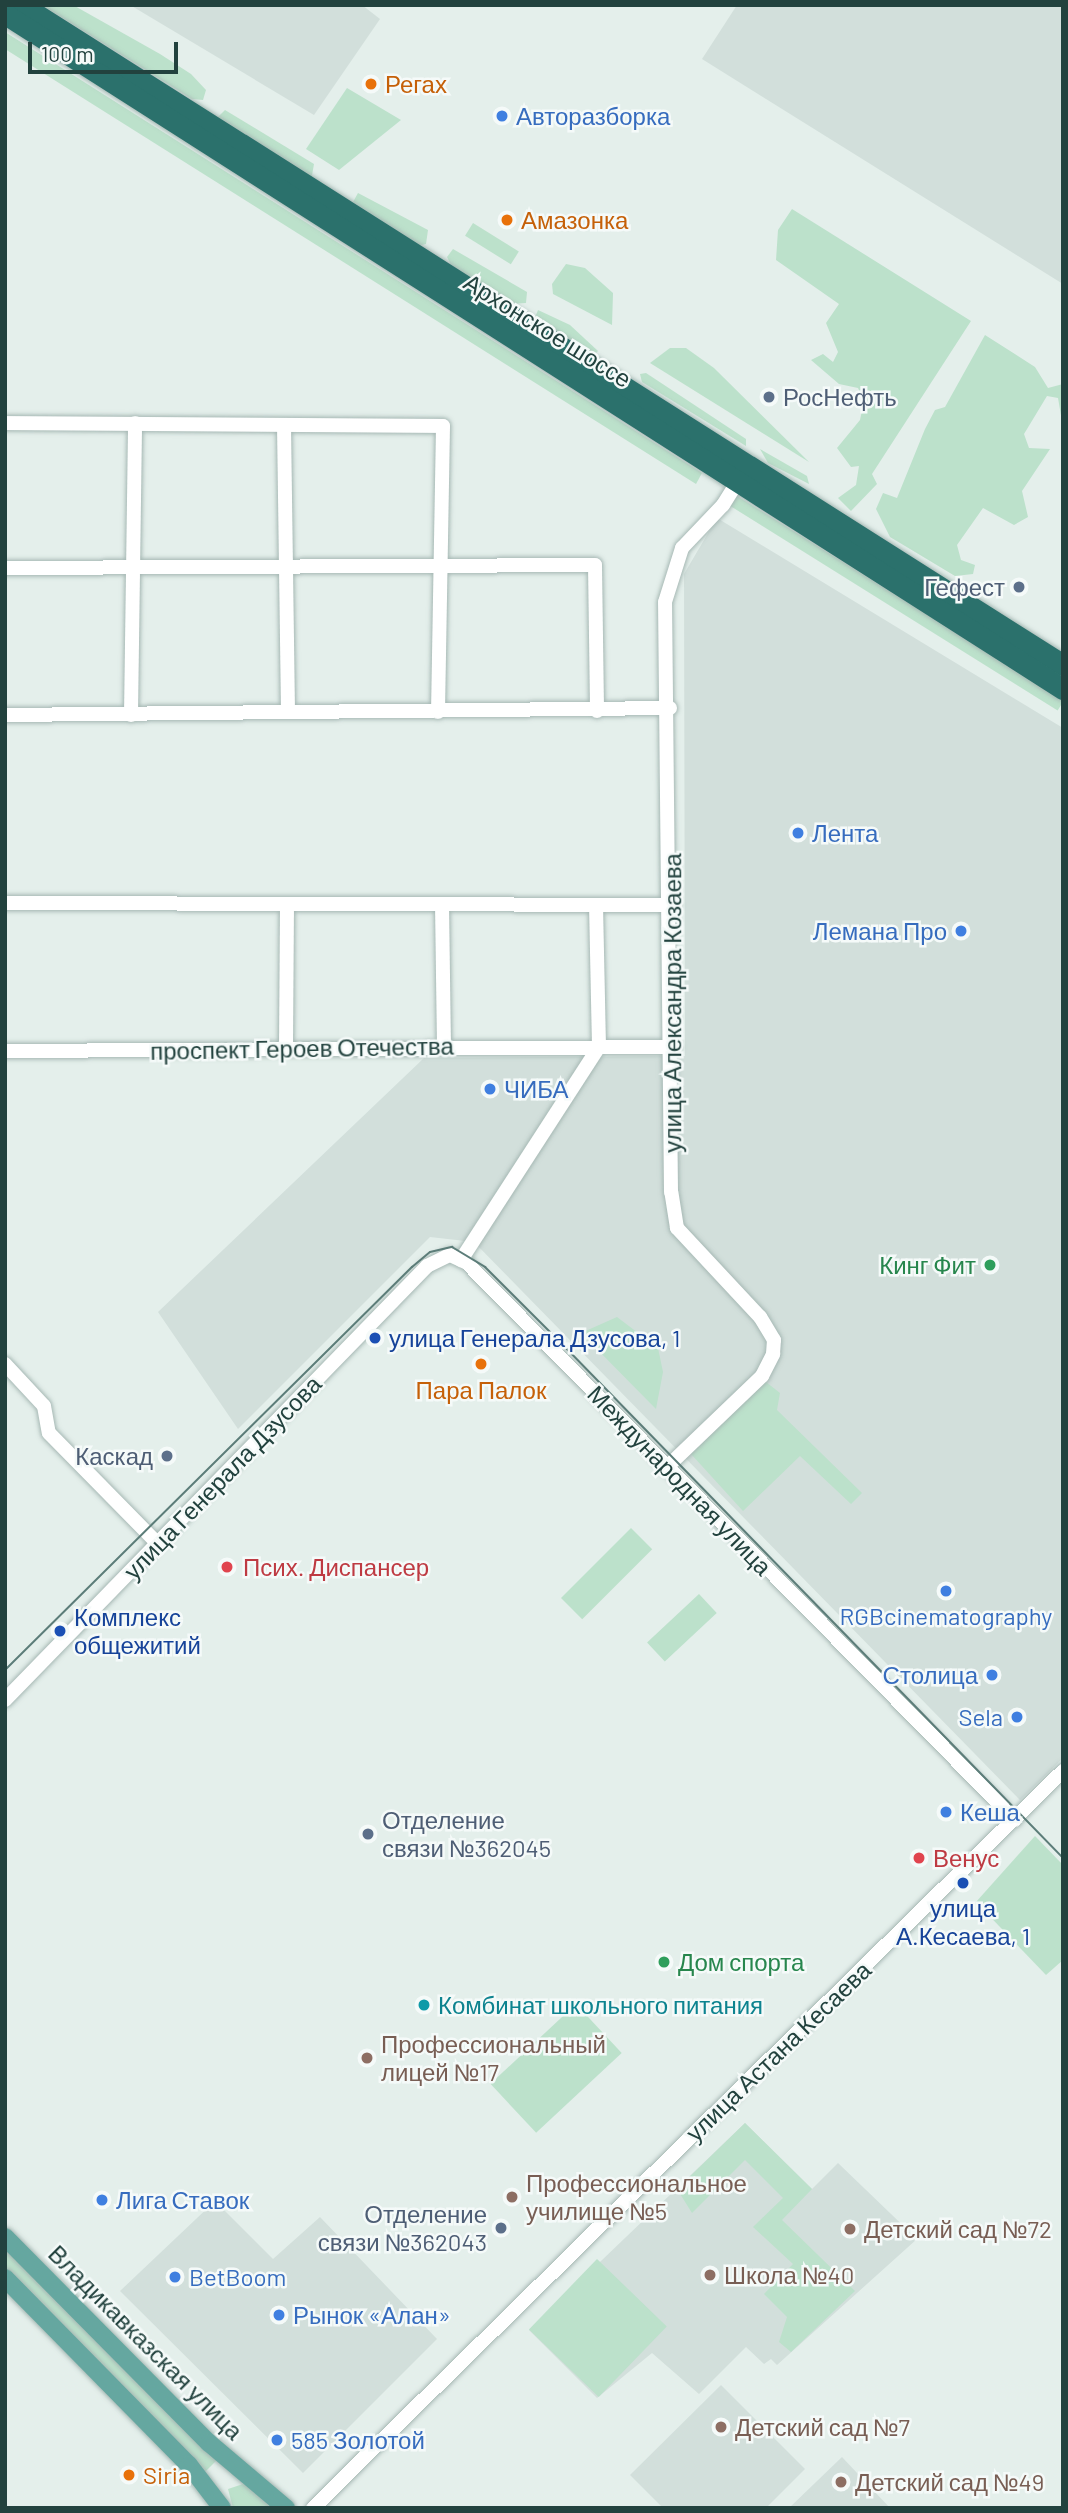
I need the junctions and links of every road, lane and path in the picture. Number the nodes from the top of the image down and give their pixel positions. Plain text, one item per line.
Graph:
1 (22, 5) edge
2 (5, 14) edge
3 (5, 424) edge
4 (135, 424) junction
5 (284, 425) junction
6 (743, 472) junction
7 (443, 565) junction
8 (132, 567) junction
9 (287, 567) junction
10 (5, 568) edge
11 (1063, 665) edge
12 (1063, 689) edge
13 (670, 708) junction
14 (597, 711) junction
15 (288, 712) junction
16 (438, 712) junction
17 (5, 715) edge
18 (131, 715) junction
19 (5, 903) edge
20 (287, 904) junction
21 (442, 904) junction
22 (596, 905) junction
23 (673, 905) junction
24 (444, 1047) junction
25 (599, 1047) junction
26 (674, 1047) junction
27 (286, 1048) junction
28 (5, 1051) edge
29 (461, 1260) junction
30 (5, 1364) edge
31 (666, 1468) junction
32 (156, 1542) junction
33 (5, 1700) edge
34 (1063, 1772) edge
35 (1015, 1820) junction
36 (5, 2236) edge
37 (5, 2278) edge
38 (222, 2508) edge
39 (286, 2508) edge
40 (313, 2508) edge

1 - 6 highway, Архонское шоссе
2 - 6 highway, Архонское шоссе
3 - 4 street
4 - 5 street
4 - 8 street
5 - 7 street
5 - 9 street
6 - 11 highway, Архонское шоссе
6 - 12 highway, Архонское шоссе
6 - 13 street, улица Александра Козаева
7 - 9 street
7 - 14 street
7 - 16 street
8 - 9 street
8 - 10 street
8 - 18 street
9 - 15 street
13 - 14 street
13 - 23 street, улица Александра Козаева
14 - 16 street
15 - 16 street
15 - 18 street
17 - 18 street
19 - 20 street
20 - 21 street
20 - 27 street
21 - 22 street
21 - 24 street
22 - 23 street
22 - 25 street
23 - 26 street, улица Александра Козаева
24 - 25 street, проспект Героев Отечества
24 - 27 street, проспект Героев Отечества
25 - 26 street, проспект Героев Отечества
25 - 29 street
26 - 31 street, улица Александра Козаева
27 - 28 street, проспект Героев Отечества
29 - 31 street, Международная улица
29 - 32 street, улица Генерала Дзусова
30 - 32 street
31 - 35 street, Международная улица
32 - 33 street, улица Генерала Дзусова
34 - 35 street, улица Астана Кесаева
35 - 40 street, улица Астана Кесаева
36 - 39 main road, Владикавказская улица
37 - 38 main road

